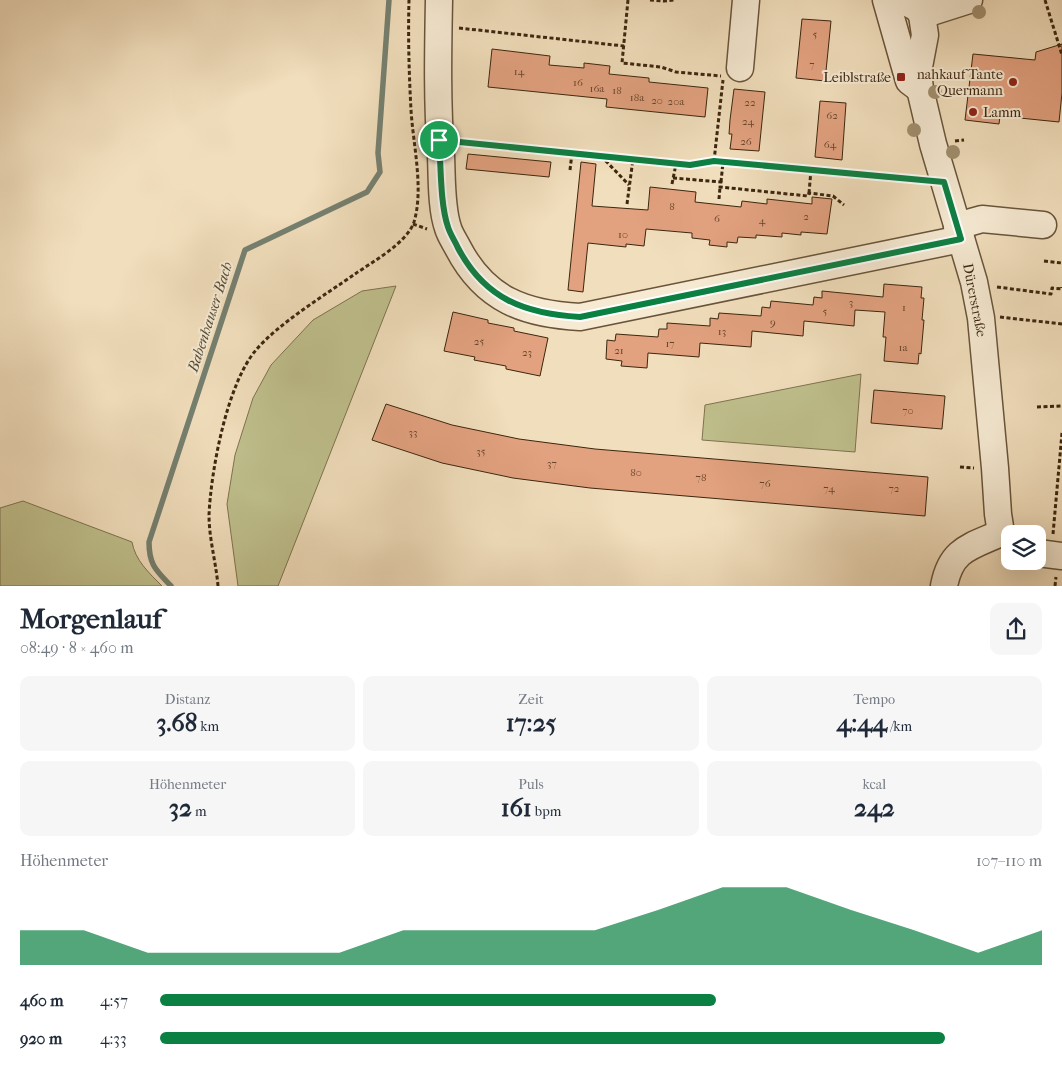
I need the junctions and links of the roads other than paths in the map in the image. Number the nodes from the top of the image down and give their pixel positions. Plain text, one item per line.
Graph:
1 (439, 0) edge
2 (746, 0) edge
3 (886, 0) edge
4 (969, 0) edge
5 (912, 8) edge
6 (740, 68) dead end
7 (920, 89) junction
8 (1043, 225) dead end
9 (959, 233) junction
10 (1002, 525) edge
11 (1001, 539) edge
12 (944, 586) edge

1 - 9 street
2 - 6 street
3 - 7 street
4 - 5 street
5 - 7 street, Dürerstraße
7 - 9 street, Dürerstraße
8 - 9 street
9 - 10 street, Dürerstraße
11 - 12 street, Dürerstraße

